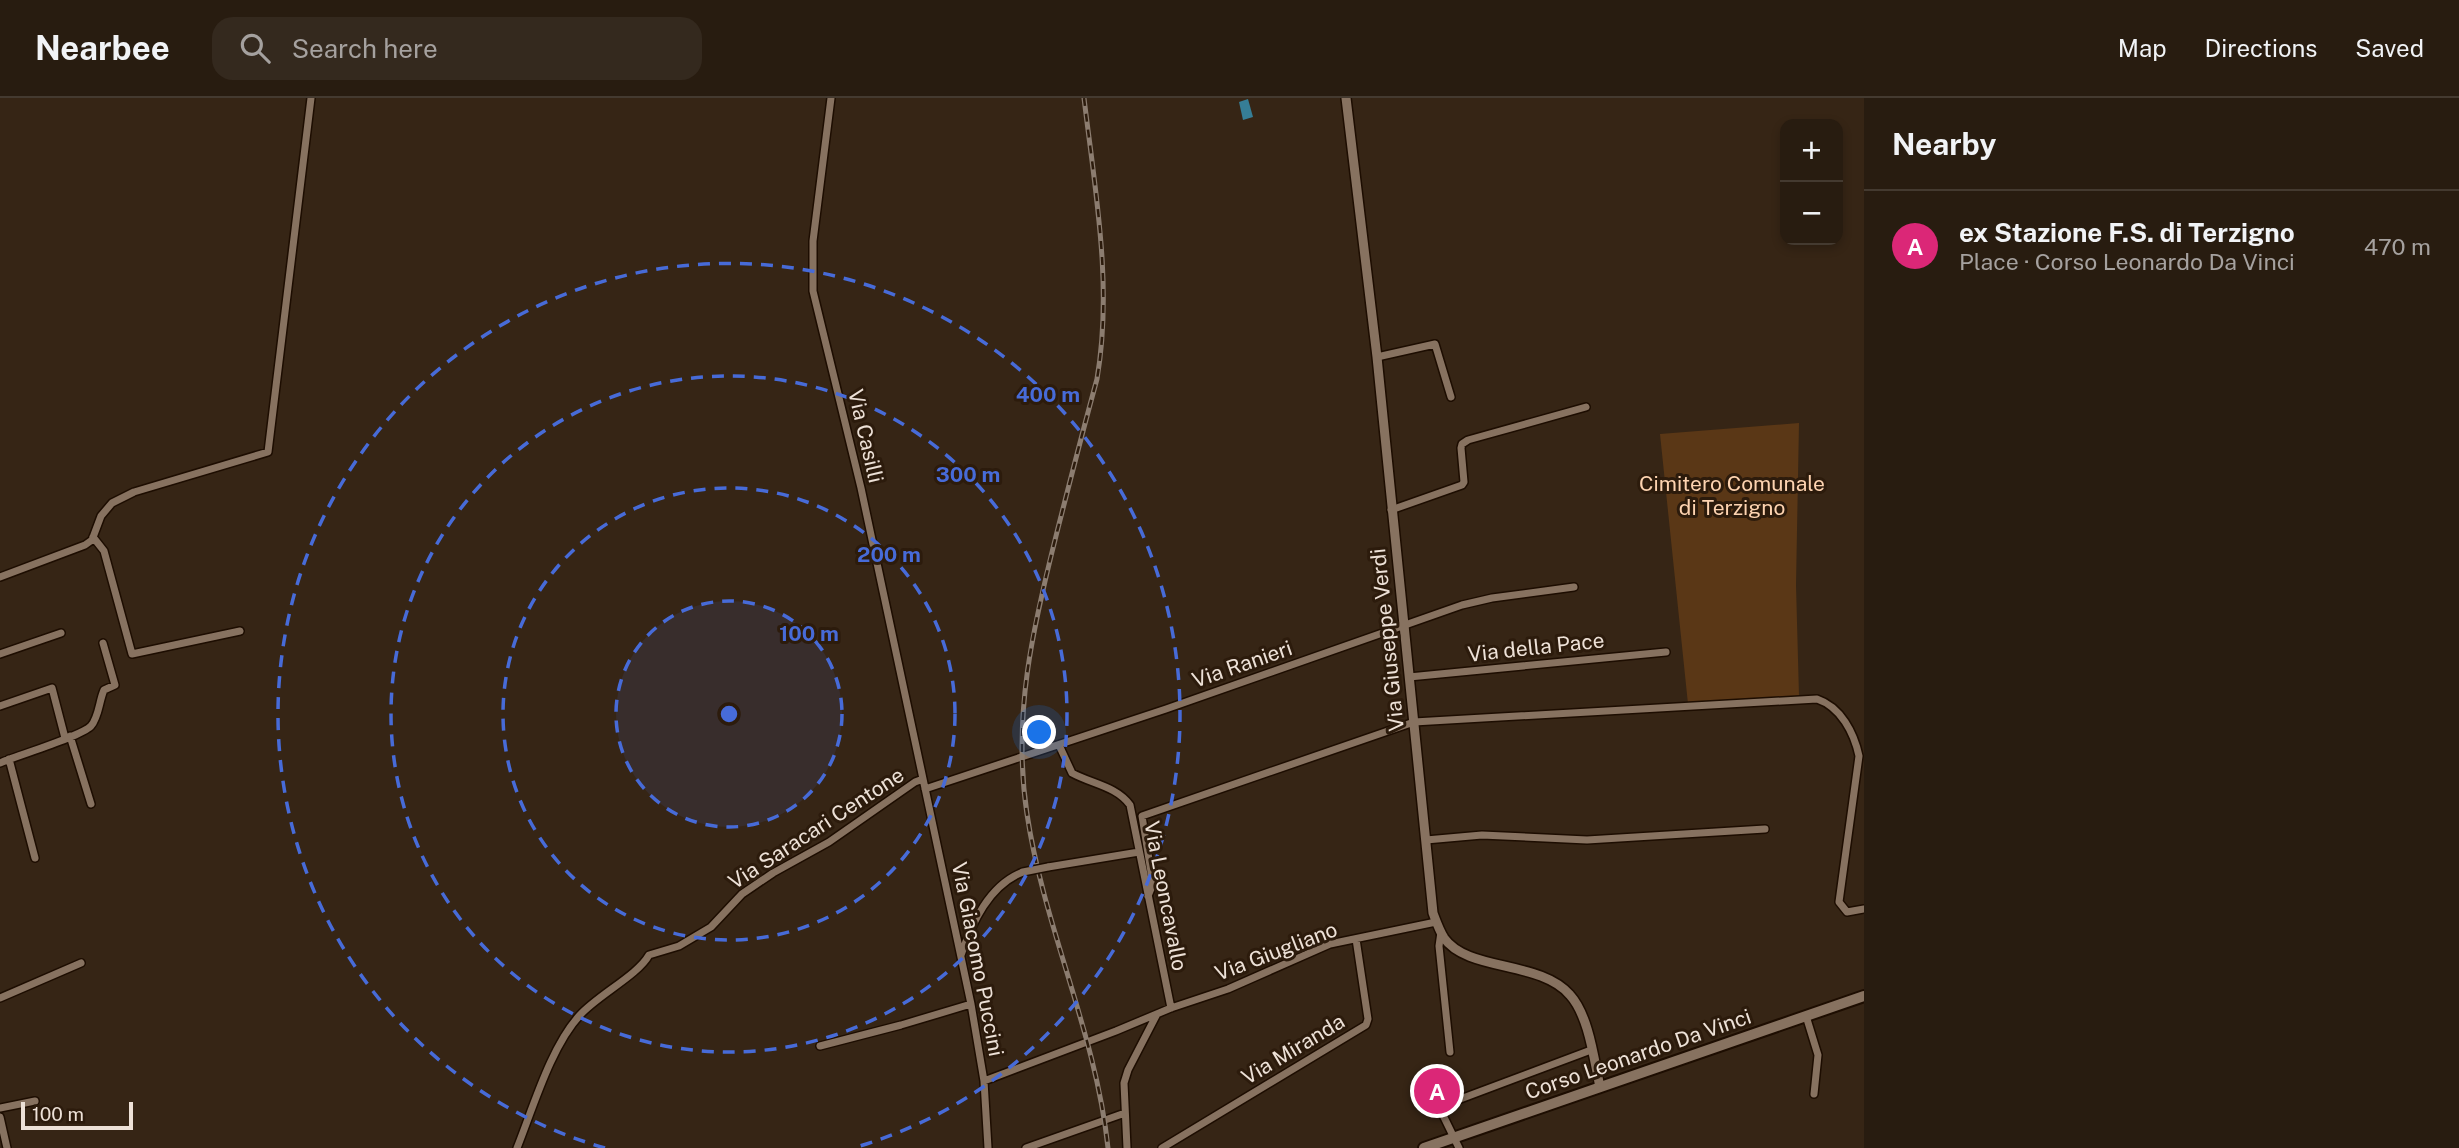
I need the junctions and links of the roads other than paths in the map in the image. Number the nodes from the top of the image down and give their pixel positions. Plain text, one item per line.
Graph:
1 (311, 98) edge
2 (831, 98) edge
3 (1346, 98) edge
4 (1377, 357) junction
5 (1451, 397) dead end
6 (1586, 407) dead end
7 (1391, 510) junction
8 (93, 537) junction
9 (0, 577) edge
10 (1574, 587) dead end
11 (1403, 626) junction
12 (240, 631) dead end
13 (61, 633) dead end
14 (103, 643) dead end
15 (1666, 652) dead end
16 (0, 654) edge
17 (1409, 677) junction
18 (0, 706) edge
19 (1414, 722) junction
20 (68, 737) junction
21 (1059, 745) junction
22 (9, 759) junction
23 (0, 763) edge
24 (923, 779) junction
25 (925, 789) junction
26 (91, 804) dead end
27 (1765, 828) dead end
28 (1426, 840) junction
29 (1139, 852) junction
30 (35, 858) dead end
31 (1148, 896) junction
32 (1864, 909) edge
33 (1436, 922) junction
34 (1441, 932) junction
35 (1356, 939) junction
36 (961, 956) junction
37 (81, 963) dead end
38 (1864, 996) edge
39 (0, 999) edge
40 (971, 1004) junction
41 (1171, 1008) junction
42 (1156, 1015) junction
43 (1805, 1016) junction
44 (820, 1046) dead end
45 (1591, 1050) junction
46 (1450, 1052) dead end
47 (984, 1082) junction
48 (1600, 1087) junction
49 (1814, 1094) dead end
50 (35, 1101) dead end
51 (0, 1108) edge
52 (1125, 1113) junction
53 (0, 1116) edge
54 (1457, 1143) edge
55 (7, 1148) edge
56 (517, 1148) edge
57 (988, 1148) edge
58 (1026, 1148) edge
59 (1127, 1148) edge
60 (1162, 1148) edge
61 (1424, 1148) edge

1 - 8 street
2 - 24 street, Via Casilli
3 - 4 street, Via Giuseppe Verdi
4 - 5 street
4 - 7 street, Via Giuseppe Verdi
6 - 7 street
7 - 11 street, Via Giuseppe Verdi
8 - 9 street
8 - 12 street
10 - 11 street, Via Ranieri
11 - 17 street, Via Giuseppe Verdi
11 - 21 street, Via Ranieri
13 - 16 street
14 - 20 street
15 - 17 street, Via della Pace
17 - 19 street, Via Giuseppe Verdi
18 - 20 street
19 - 28 street, Via Giuseppe Verdi
19 - 31 street
19 - 32 street
20 - 22 street
20 - 26 street
21 - 25 street, Via Ranieri
21 - 29 street, Via Leoncavallo
22 - 23 street
22 - 30 street
24 - 25 street, Via Giacomo Puccini
24 - 56 street, Via Saracari Centone
25 - 36 street, Via Giacomo Puccini
27 - 28 street
28 - 33 street, Via Giuseppe Verdi
29 - 31 street, Via Leoncavallo
29 - 36 street, bridge
31 - 41 street, Via Leoncavallo
33 - 34 street, Via Giuseppe Verdi
33 - 35 street, Via Giugliano
34 - 45 street, Via Giuseppe Verdi
34 - 46 street
35 - 41 street, Via Giugliano
35 - 60 street, Via Miranda
36 - 40 street, Via Giacomo Puccini
37 - 39 street
38 - 43 main road, Corso Leonardo Da Vinci
40 - 44 street
40 - 47 street, Via Giacomo Puccini
41 - 42 street, Via Giugliano
42 - 47 street, Via Giugliano
42 - 52 street
43 - 48 main road, Corso Leonardo Da Vinci
43 - 49 street
45 - 48 street, Via Giuseppe Verdi
45 - 54 street
47 - 57 street, Via Giacomo Puccini
48 - 54 main road, Corso Leonardo Da Vinci
50 - 51 street
52 - 58 street
52 - 59 street
53 - 55 street
54 - 61 main road, Corso Leonardo Da Vinci

